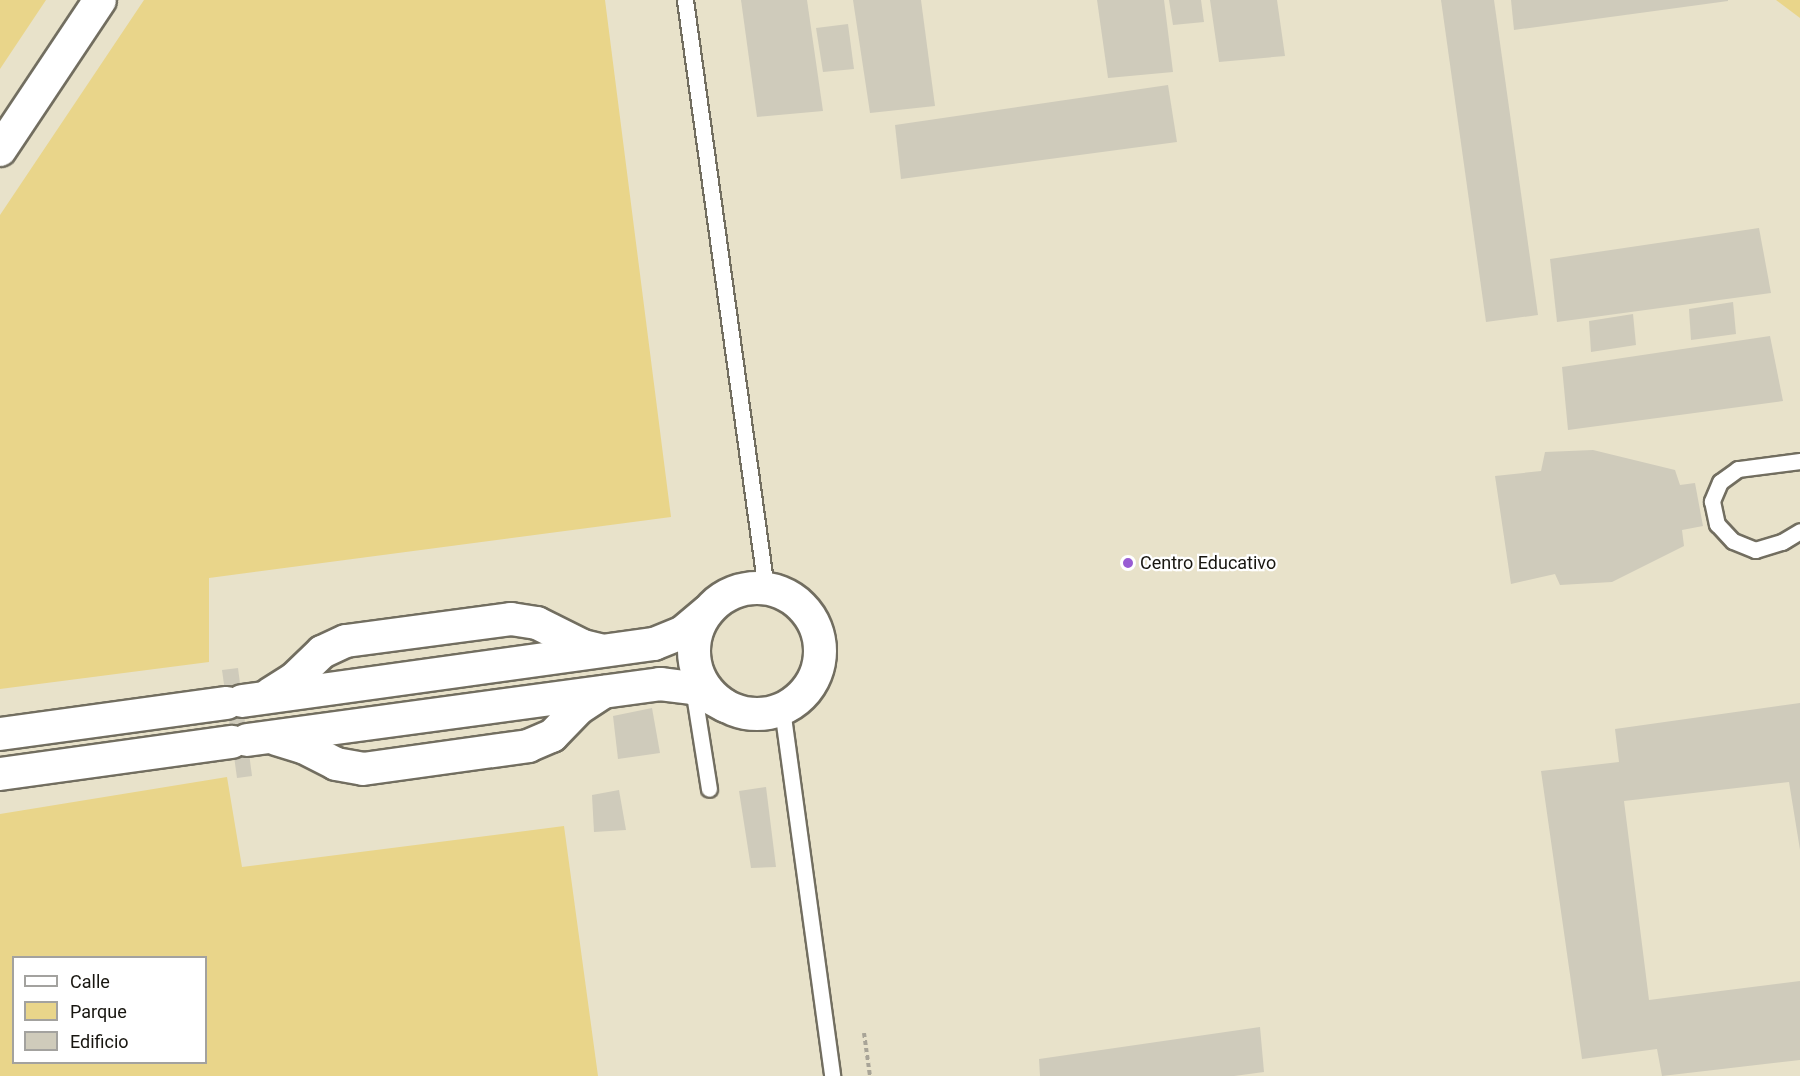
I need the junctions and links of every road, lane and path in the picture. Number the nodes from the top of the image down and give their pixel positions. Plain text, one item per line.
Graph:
1 (100, 0) edge
2 (686, 0) edge
3 (0, 150) edge
4 (1800, 461) edge
5 (1800, 531) edge
6 (766, 589) junction
7 (707, 612) junction
8 (610, 650) junction
9 (693, 688) junction
10 (616, 690) junction
11 (243, 700) junction
12 (725, 706) junction
13 (782, 709) junction
14 (0, 734) edge
15 (249, 740) junction
16 (0, 774) edge
17 (709, 789) dead end
18 (864, 1033) dead end
19 (832, 1076) edge
20 (870, 1076) edge

1 - 3 street
2 - 6 lane
4 - 5 lane
6 - 7 street
6 - 13 street
7 - 8 street
7 - 12 street
8 - 11 street
8 - 11 street
9 - 10 street
9 - 12 street
9 - 17 lane
10 - 15 street
10 - 15 street
11 - 14 street
12 - 13 street
13 - 19 lane
15 - 16 street
18 - 20 path

